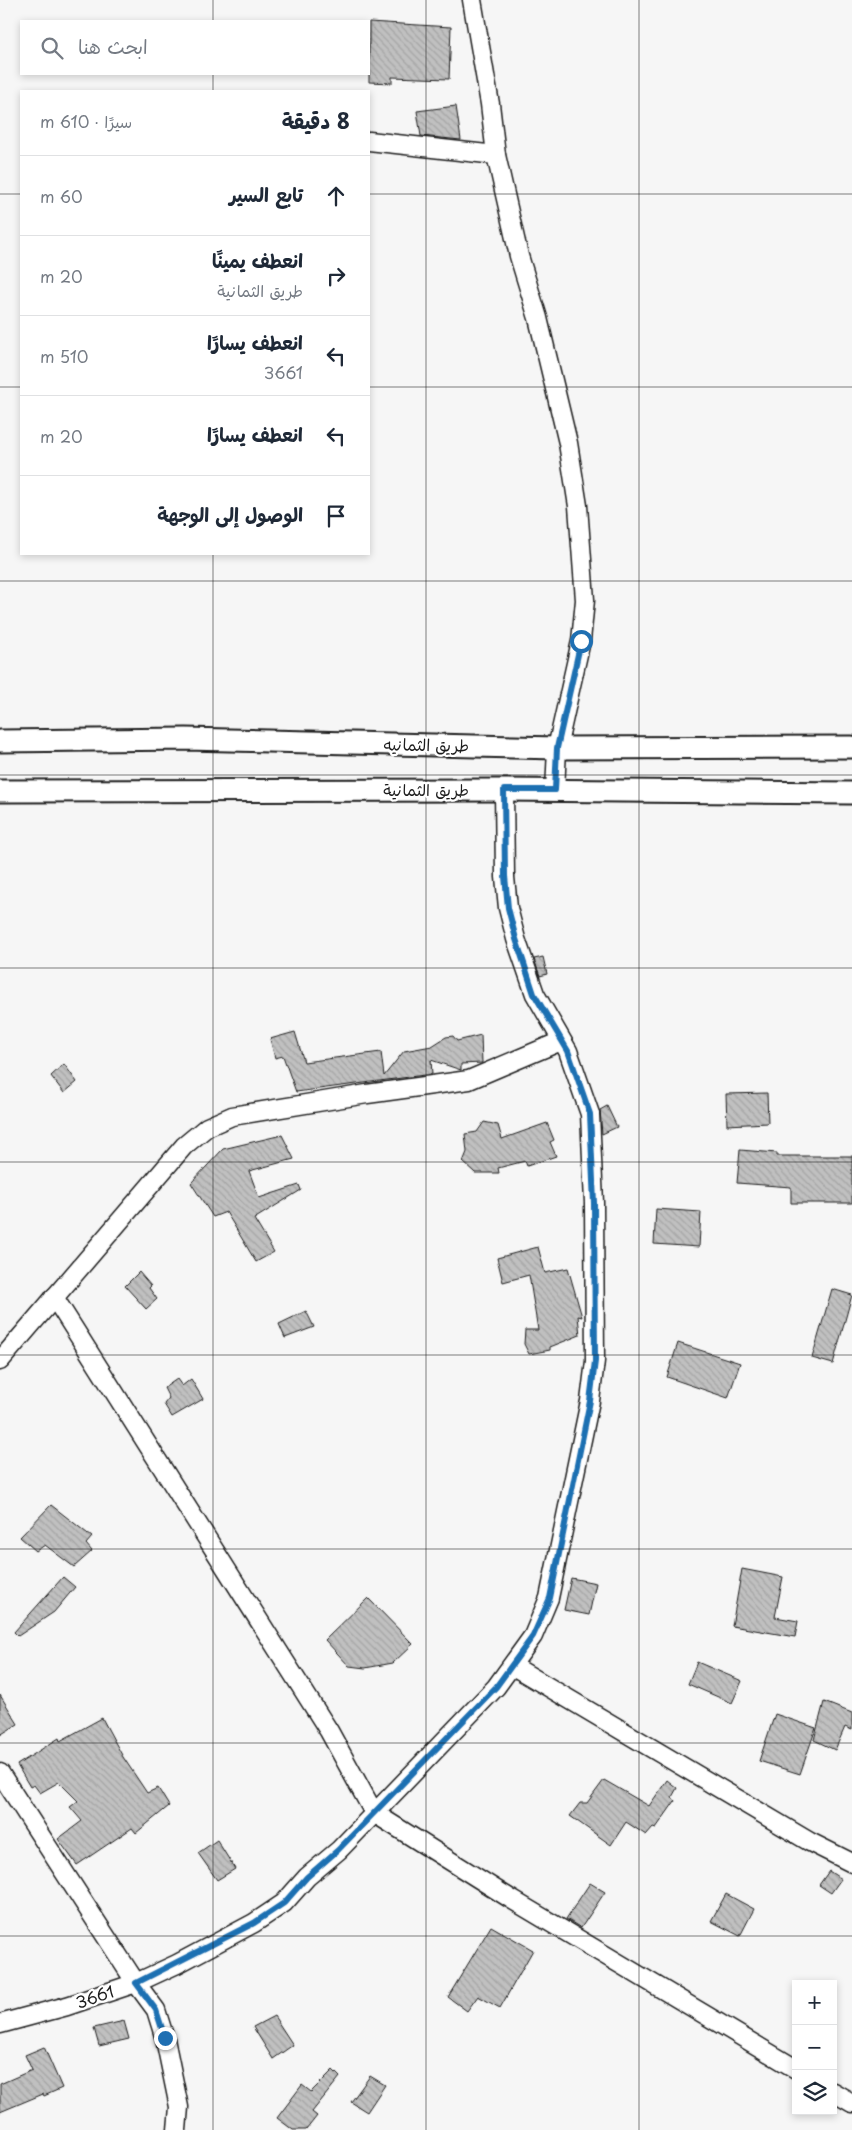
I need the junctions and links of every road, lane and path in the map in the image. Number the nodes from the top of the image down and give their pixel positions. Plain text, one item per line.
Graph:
1 (472, 0) edge
2 (370, 141) edge
3 (496, 154) junction
4 (0, 742) edge
5 (852, 747) edge
6 (557, 748) junction
7 (504, 790) junction
8 (555, 790) junction
9 (0, 791) edge
10 (852, 793) edge
11 (561, 1041) junction
12 (54, 1297) junction
13 (0, 1360) edge
14 (513, 1666) junction
15 (0, 1773) edge
16 (374, 1813) junction
17 (852, 1863) edge
18 (136, 1983) junction
19 (0, 2024) edge
20 (792, 2067) edge
21 (837, 2094) edge
22 (852, 2103) edge
23 (177, 2130) edge

1 - 3 street
2 - 3 street
3 - 6 street
4 - 6 street, طريق الثمانيه
5 - 6 street, طريق الثمانيه
6 - 8 street
7 - 8 street, طريق الثمانية
7 - 9 street, طريق الثمانية
7 - 11 street, 3661
8 - 10 street, طريق الثمانية
11 - 12 street
11 - 14 street, 3661
12 - 13 street
12 - 16 street
14 - 16 street, 3661
14 - 17 street
15 - 18 street
16 - 18 street, 3661
16 - 20 street
18 - 19 street, 3661
18 - 23 street
21 - 22 street

